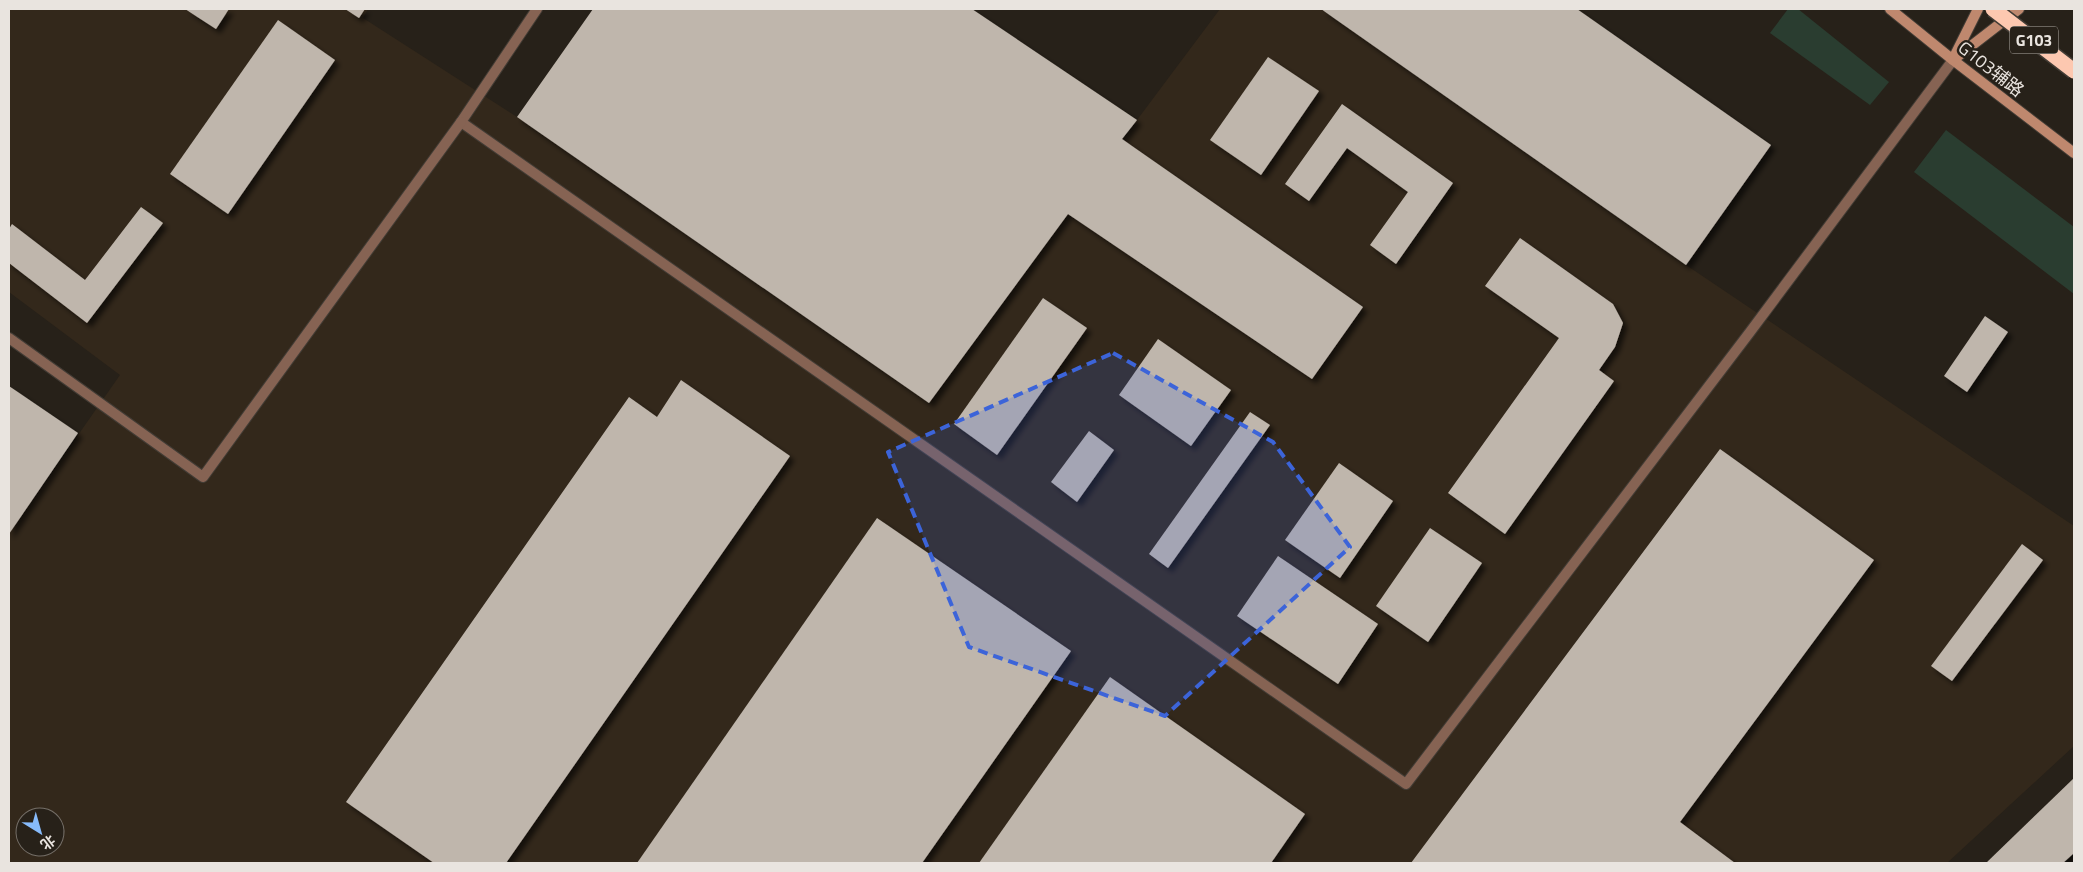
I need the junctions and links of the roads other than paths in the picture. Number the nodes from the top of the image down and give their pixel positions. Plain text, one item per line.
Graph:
1 (537, 9) edge
2 (1890, 9) edge
3 (1978, 9) edge
4 (1993, 9) edge
5 (2019, 9) edge
6 (1952, 60) junction
7 (2074, 71) edge
8 (461, 122) junction
9 (2074, 154) edge
10 (9, 338) edge

1 - 8 lane
2 - 6 street, G103辅路
3 - 6 street
4 - 7 highway, G103, bridge
5 - 6 street
6 - 8 lane
6 - 9 street, G103辅路
8 - 10 lane

